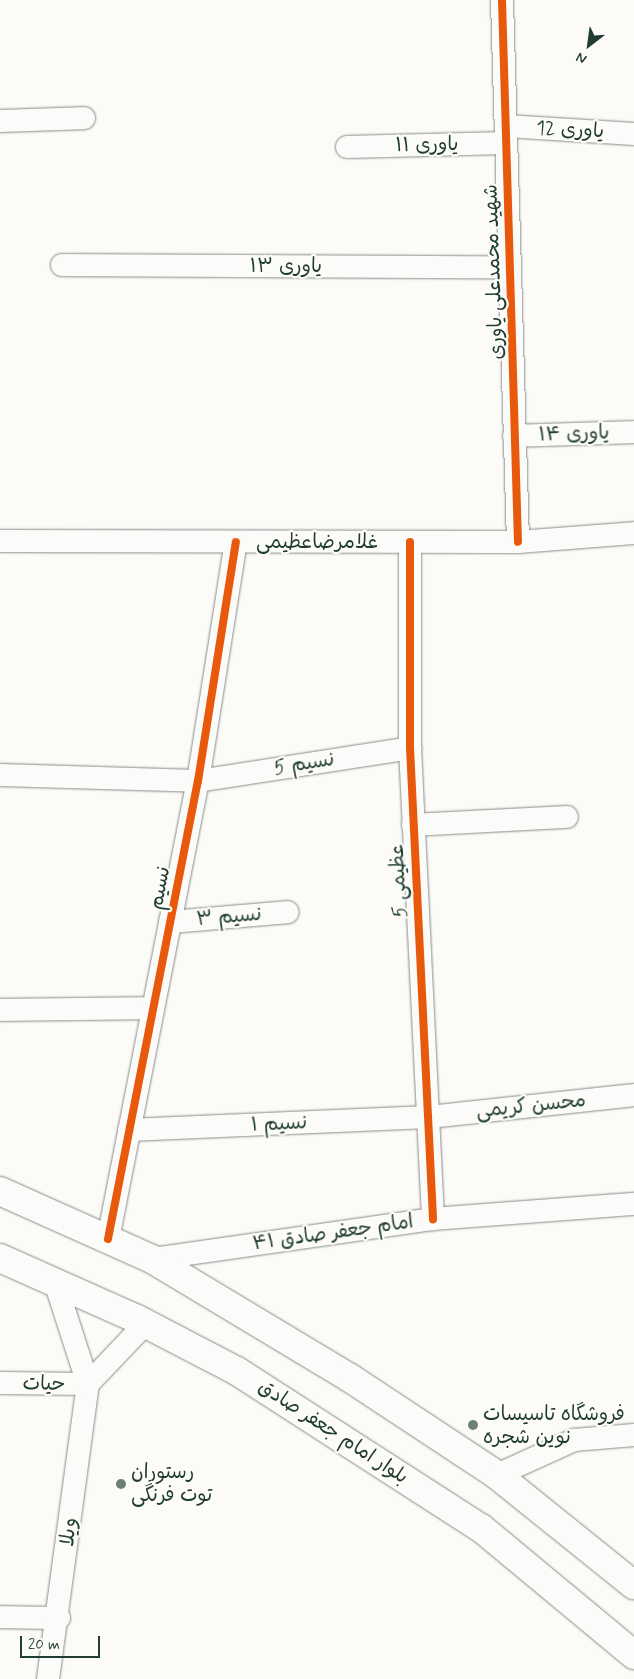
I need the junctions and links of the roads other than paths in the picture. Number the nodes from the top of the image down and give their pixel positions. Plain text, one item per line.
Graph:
1 (502, 0) edge
2 (84, 118) dead end
3 (0, 121) edge
4 (634, 134) edge
5 (506, 135) junction
6 (347, 147) dead end
7 (62, 264) dead end
8 (510, 268) junction
9 (634, 432) edge
10 (514, 436) junction
11 (634, 533) edge
12 (0, 541) edge
13 (236, 542) junction
14 (410, 542) junction
15 (518, 542) junction
16 (410, 748) junction
17 (0, 775) edge
18 (198, 781) junction
19 (567, 817) dead end
20 (413, 825) junction
21 (288, 912) dead end
22 (170, 922) junction
23 (153, 1008) junction
24 (0, 1010) edge
25 (634, 1095) edge
26 (428, 1117) junction
27 (129, 1130) junction
28 (0, 1191) edge
29 (634, 1204) edge
30 (433, 1219) junction
31 (108, 1239) junction
32 (0, 1258) edge
33 (152, 1259) junction
34 (54, 1282) junction
35 (146, 1323) junction
36 (0, 1383) edge
37 (88, 1384) junction
38 (634, 1435) edge
39 (497, 1475) junction
40 (634, 1585) edge
41 (0, 1617) edge
42 (59, 1618) junction
43 (634, 1655) edge
44 (48, 1679) edge

1 - 5 street, شهید محمدعلی یاوری
2 - 3 street
4 - 5 street, یاوری 12
5 - 6 street, یاوری ۱۱
5 - 8 street, شهید محمدعلی یاوری
7 - 8 street, یاوری ۱۳
8 - 10 street, شهید محمدعلی یاوری
9 - 10 street, یاوری ۱۴
10 - 15 street, شهید محمدعلی یاوری
11 - 15 street, غلامرضاعظیمی
12 - 13 street, غلامرضاعظیمی
13 - 14 street, غلامرضاعظیمی
13 - 18 street, نسیم
14 - 15 street, غلامرضاعظیمی
14 - 16 street, عظیمی 5
16 - 18 street, نسیم 5
16 - 20 street, عظیمی 5
17 - 18 street, نسیم 5
18 - 22 street, نسیم
19 - 20 street
20 - 26 street, عظیمی 5
21 - 22 street, نسیم ۳
22 - 23 street, نسیم
23 - 24 street
23 - 27 street, نسیم
25 - 26 street, محسن کریمی
26 - 27 street, نسیم ۱
26 - 30 street, عظیمی 5
27 - 31 street, نسیم
28 - 31 main road
29 - 30 street, امام جعفر صادق ۴۱
30 - 33 street, امام جعفر صادق ۴۱
31 - 33 main road
32 - 34 main road, بلوار امام جعفر صادق
33 - 39 main road
34 - 35 main road, بلوار امام جعفر صادق
34 - 37 street, ویلا
35 - 37 street
35 - 43 main road, بلوار امام جعفر صادق
36 - 37 street, حیات
37 - 42 street, ویلا
38 - 39 street
39 - 40 main road
41 - 42 street
42 - 44 street, ویلا

